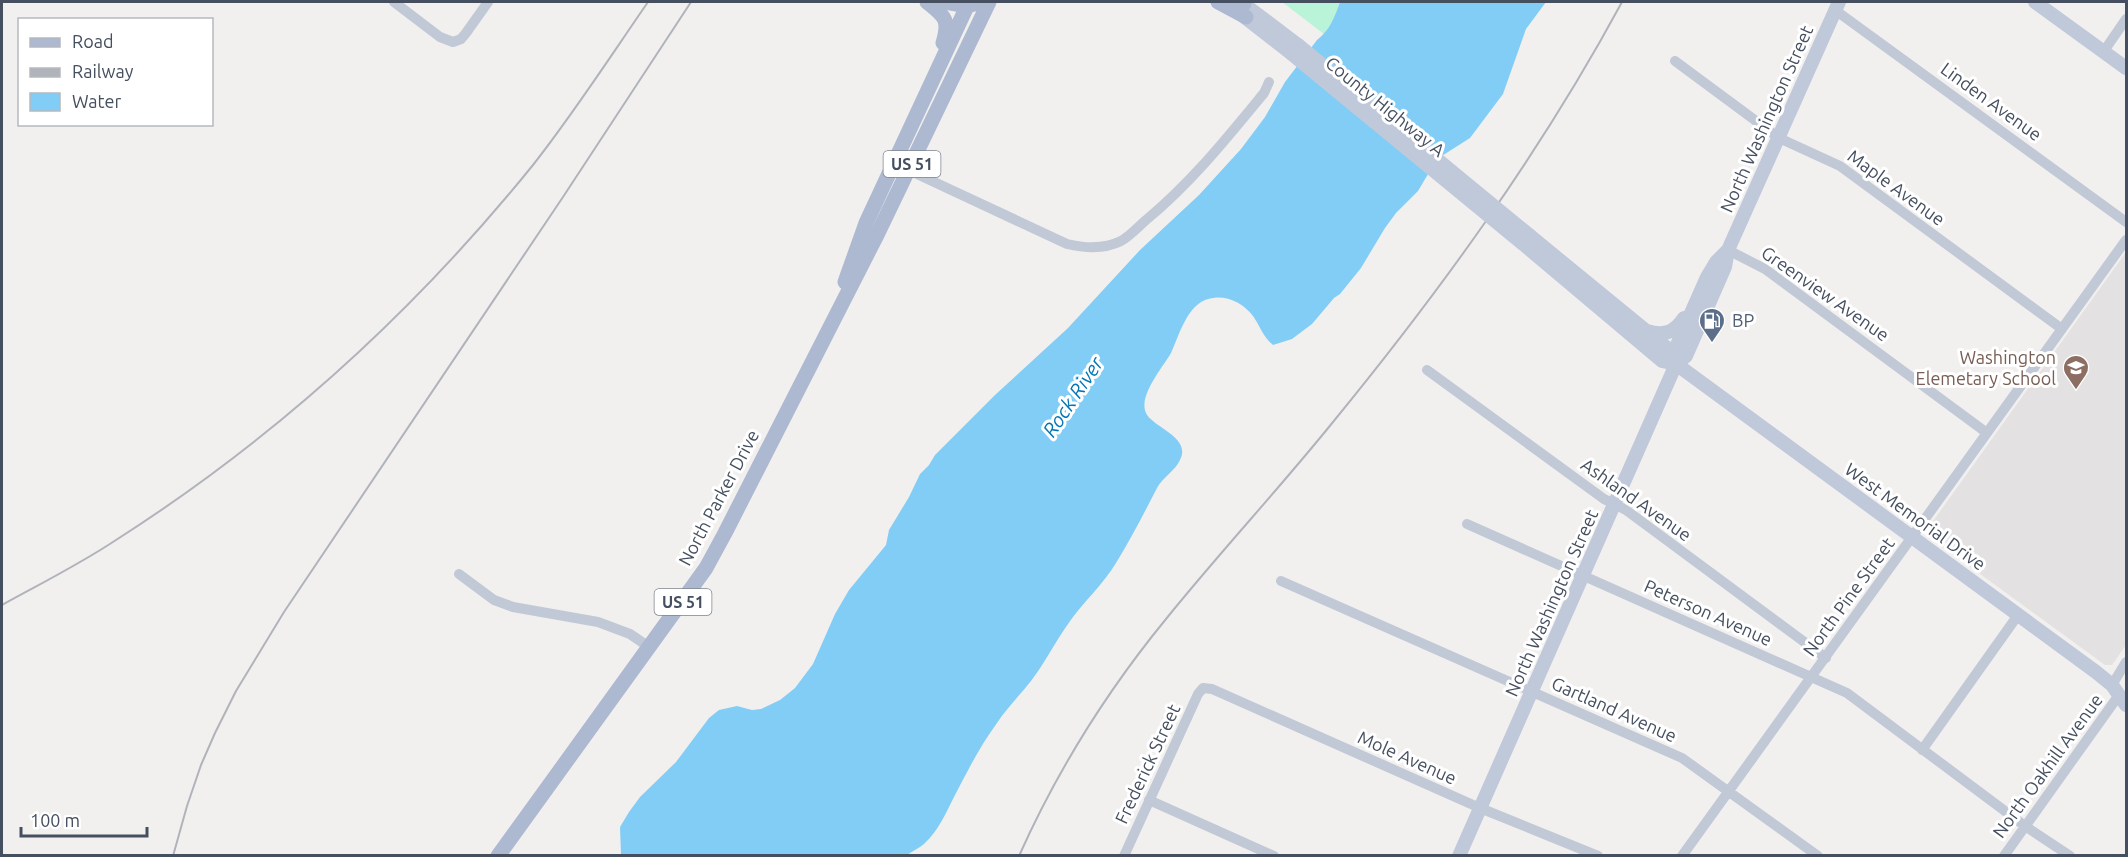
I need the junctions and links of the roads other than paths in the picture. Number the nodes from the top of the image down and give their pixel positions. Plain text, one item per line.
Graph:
1 (394, 2) edge
2 (488, 2) edge
3 (927, 2) edge
4 (945, 2) edge
5 (989, 2) edge
6 (1218, 2) edge
7 (1224, 2) edge
8 (2035, 2) edge
9 (973, 3) edge
10 (1243, 6) edge
11 (1837, 6) edge
12 (2127, 19) edge
13 (2104, 51) junction
14 (1676, 61) dead end
15 (2127, 68) edge
16 (932, 80) junction
17 (1269, 82) dead end
18 (1779, 138) junction
19 (893, 163) junction
20 (909, 171) junction
21 (2127, 222) edge
22 (1526, 239) junction
23 (2127, 240) edge
24 (1728, 250) junction
25 (1700, 294) junction
26 (831, 325) junction
27 (2062, 329) junction
28 (1644, 330) junction
29 (1676, 364) junction
30 (1426, 370) dead end
31 (1987, 433) junction
32 (1615, 504) junction
33 (1467, 524) dead end
34 (1913, 537) junction
35 (459, 574) dead end
36 (1583, 576) junction
37 (1281, 581) dead end
38 (2018, 615) junction
39 (649, 647) junction
40 (1826, 658) junction
41 (2127, 662) edge
42 (1811, 676) junction
43 (1203, 688) joint
44 (1532, 692) junction
45 (2119, 695) edge
46 (1922, 750) junction
47 (1728, 791) junction
48 (1149, 800) junction
49 (1480, 808) junction
50 (2025, 826) junction
51 (498, 855) edge
52 (1124, 855) edge
53 (1274, 855) edge
54 (1459, 855) edge
55 (1598, 855) edge
56 (1682, 855) edge
57 (1818, 855) edge
58 (2004, 855) edge
59 (2070, 855) edge

1 - 2 street
3 - 16 main road
4 - 9 main road
5 - 20 main road, North Parker Drive / US 51
6 - 10 main road
7 - 10 main road, County Highway A
8 - 13 main road
9 - 16 main road, North Parker Drive / US 51
10 - 22 main road, County Highway A, bridge
11 - 18 main road, North Washington Street
11 - 21 street, Linden Avenue
12 - 13 street
13 - 15 main road
14 - 18 street, Maple Avenue
16 - 19 main road, North Parker Drive / US 51
17 - 20 street
18 - 24 main road, North Washington Street
18 - 27 street, Maple Avenue
19 - 20 street
19 - 26 main road, North Parker Drive / US 51
20 - 26 main road, North Parker Drive / US 51
22 - 28 main road, West Memorial Drive
22 - 29 main road, West Memorial Drive
23 - 27 street, North Pine Street
24 - 25 main road, North Washington Street
24 - 29 main road, North Washington Street
24 - 31 street, Greenview Avenue
25 - 28 main road
25 - 29 main road, North Washington Street
26 - 39 main road, North Parker Drive / US 51
27 - 31 street, North Pine Street
28 - 29 main road, West Memorial Drive
29 - 32 main road, North Washington Street
29 - 34 main road, West Memorial Drive
30 - 32 street, Ashland Avenue
31 - 34 street, North Pine Street
32 - 36 main road, North Washington Street
32 - 40 street, Ashland Avenue
33 - 36 street, Peterson Avenue
34 - 38 main road, West Memorial Drive
34 - 40 street, North Pine Street
35 - 39 street
36 - 42 street, Peterson Avenue
36 - 44 main road, North Washington Street
37 - 44 street, Gartland Avenue
38 - 45 main road, West Memorial Drive
38 - 46 street
39 - 51 main road, North Parker Drive / US 51
40 - 42 street, North Pine Street
41 - 45 street, North Oakhill Avenue
42 - 46 street, Peterson Avenue
42 - 47 street, North Pine Street
43 - 48 street, Frederick Street
43 - 49 street, Mole Avenue
44 - 47 street, Gartland Avenue
44 - 49 main road, North Washington Street
45 - 50 street, North Oakhill Avenue
46 - 50 street, Peterson Avenue
47 - 56 street, North Pine Street
47 - 57 street, Gartland Avenue
48 - 52 street, Frederick Street
48 - 53 street
49 - 54 main road, North Washington Street
49 - 55 street, Mole Avenue
50 - 58 street, North Oakhill Avenue
50 - 59 street, Peterson Avenue

